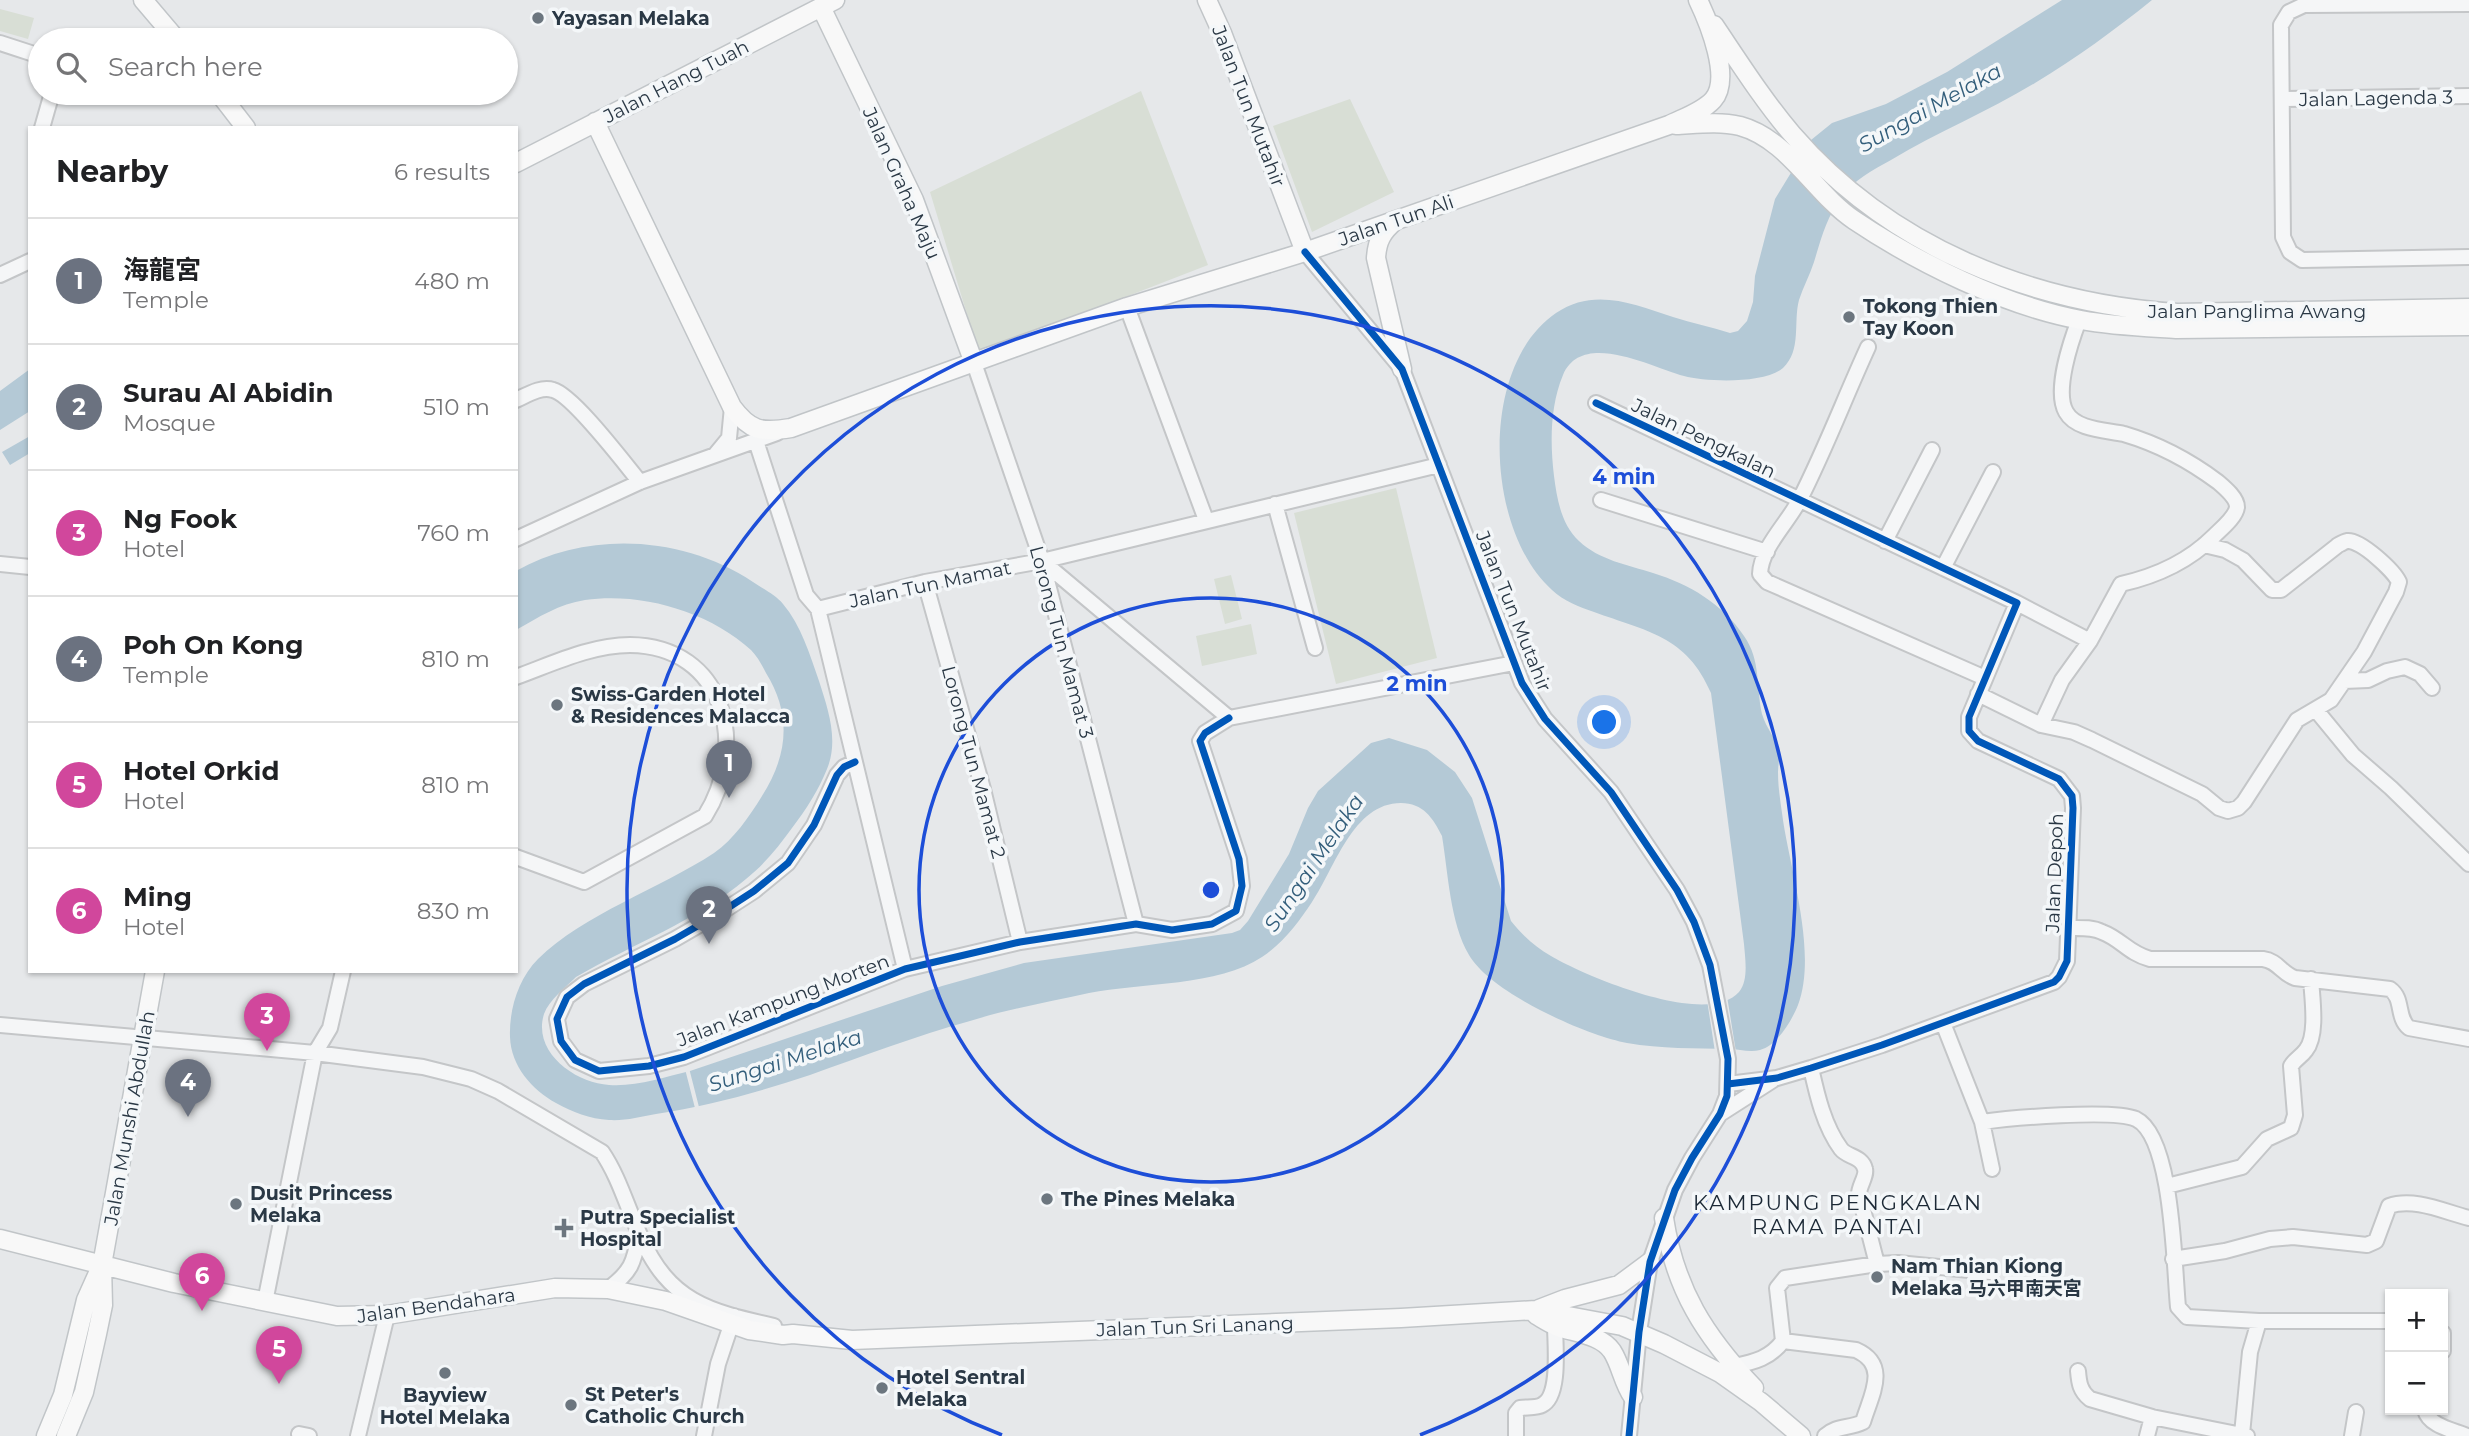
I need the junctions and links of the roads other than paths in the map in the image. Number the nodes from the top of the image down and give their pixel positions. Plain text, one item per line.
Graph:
1 (142, 0) edge
2 (1207, 0) edge
3 (824, 2) edge
4 (1699, 2) edge
5 (2419, 2) edge
6 (2469, 4) edge
7 (166, 28) edge
8 (0, 43) edge
9 (28, 52) edge
10 (2469, 96) edge
11 (2283, 99) junction
12 (49, 105) edge
13 (228, 105) edge
14 (595, 122) junction
15 (1669, 125) junction
16 (43, 126) edge
17 (244, 126) edge
18 (518, 162) edge
19 (1395, 221) junction
20 (1305, 252) junction
21 (2469, 257) edge
22 (28, 262) edge
23 (0, 275) edge
24 (1128, 307) junction
25 (2469, 309) edge
26 (2079, 320) junction
27 (2469, 326) edge
28 (1868, 347) dead end
29 (974, 363) junction
30 (1402, 369) junction
31 (518, 399) edge
32 (1596, 403) dead end
33 (732, 407) junction
34 (790, 428) junction
35 (756, 441) junction
36 (1932, 450) dead end
37 (714, 456) junction
38 (1439, 466) junction
39 (1993, 472) dead end
40 (640, 482) junction
41 (1601, 500) dead end
42 (1799, 501) junction
43 (1275, 505) junction
44 (1206, 520) junction
45 (518, 538) edge
46 (1885, 541) junction
47 (2204, 545) junction
48 (1767, 552) junction
49 (1042, 561) junction
50 (0, 564) edge
51 (28, 567) edge
52 (1943, 568) junction
53 (925, 582) junction
54 (2017, 603) junction
55 (818, 609) junction
56 (2090, 641) junction
57 (1315, 648) dead end
58 (1514, 663) junction
59 (518, 676) edge
60 (1985, 678) junction
61 (2344, 681) junction
62 (2432, 688) dead end
63 (1978, 694) junction
64 (2316, 710) junction
65 (1229, 718) junction
66 (2042, 725) junction
67 (855, 762) junction
68 (518, 858) edge
69 (2469, 864) edge
70 (1136, 924) junction
71 (2069, 928) junction
72 (1020, 942) junction
73 (905, 969) junction
74 (155, 973) edge
75 (343, 973) edge
76 (2311, 979) junction
77 (1943, 1023) junction
78 (0, 1025) edge
79 (330, 1028) junction
80 (142, 1038) junction
81 (2469, 1040) edge
82 (315, 1053) junction
83 (346, 1057) junction
84 (1811, 1068) junction
85 (1777, 1078) junction
86 (1728, 1083) junction
87 (1720, 1114) junction
88 (1982, 1122) junction
89 (1992, 1168) dead end
90 (2167, 1186) junction
91 (1664, 1218) junction
92 (2469, 1218) edge
93 (639, 1235) junction
94 (0, 1239) edge
95 (2173, 1259) junction
96 (1650, 1262) junction
97 (1877, 1264) junction
98 (102, 1265) junction
99 (1990, 1272) dead end
100 (608, 1289) junction
101 (265, 1302) junction
102 (1531, 1310) junction
103 (387, 1315) junction
104 (2259, 1321) junction
105 (2385, 1321) edge
106 (738, 1324) junction
107 (1555, 1325) junction
108 (1639, 1332) junction
109 (1783, 1341) junction
110 (1734, 1366) junction
111 (2078, 1371) dead end
112 (1633, 1397) junction
113 (2356, 1412) dead end
114 (2427, 1415) edge
115 (2152, 1417) junction
116 (1782, 1419) junction
117 (2244, 1435) edge
118 (46, 1436) edge
119 (66, 1436) edge
120 (358, 1436) edge
121 (704, 1436) edge
122 (1516, 1436) edge
123 (1629, 1436) edge
124 (1801, 1436) edge
125 (1825, 1436) edge
126 (2147, 1436) edge
127 (2352, 1436) edge
128 (2467, 1436) edge

1 - 7 main road
2 - 20 main road, Jalan Tun Mutahir
3 - 14 main road, Jalan Hang Tuah
3 - 29 main road, Jalan Graha Maju
4 - 15 main road, Jalan Tun Ali
4 - 25 main road, Jalan Panglima Awang
5 - 6 street
5 - 11 street
8 - 9 street
10 - 11 street, Jalan Lagenda 3
11 - 21 street
12 - 16 street
13 - 17 main road
14 - 18 main road, Jalan Hang Tuah
14 - 33 main road
15 - 19 main road, Jalan Tun Ali
15 - 26 main road, Jalan Panglima Awang
19 - 20 main road, Jalan Tun Ali
19 - 30 main road
20 - 24 main road, Jalan Tun Ali
20 - 30 street, Jalan Tun Mutahir
22 - 23 street
24 - 29 main road, Jalan Tun Ali
24 - 44 street
26 - 27 main road, Jalan Panglima Awang
26 - 47 street
28 - 42 street
29 - 34 main road, Jalan Tun Ali
29 - 49 street, Lorong Tun Mamat 3
30 - 38 street, Jalan Tun Mutahir
31 - 40 street
32 - 42 street, Jalan Pengkalan
33 - 34 main road, Jalan Tun Ali
33 - 37 street
34 - 35 street
35 - 37 street
35 - 55 street
36 - 46 street
37 - 40 street
38 - 43 street, Jalan Tun Mamat
38 - 58 street, Jalan Tun Mutahir
39 - 52 street
40 - 45 street
41 - 48 street
42 - 46 street
42 - 48 street
43 - 44 street, Jalan Tun Mamat
43 - 57 street
44 - 49 street, Jalan Tun Mamat
46 - 52 street
47 - 56 street
47 - 61 street
48 - 60 street
49 - 53 street, Jalan Tun Mamat
49 - 65 street
49 - 70 street, Lorong Tun Mamat 3
50 - 51 street
52 - 54 street
53 - 55 street, Jalan Tun Mamat
53 - 72 street, Lorong Tun Mamat 2
54 - 56 street
54 - 60 street, Jalan Depoh
55 - 67 street
56 - 66 street
58 - 65 street
58 - 86 street, Jalan Tun Mutahir
59 - 68 street
60 - 63 street, Jalan Depoh
61 - 62 street
61 - 64 street
63 - 66 street
63 - 71 street, Jalan Depoh
64 - 66 street
64 - 69 street
65 - 70 street, Jalan Kampung Morten
67 - 73 street
67 - 73 street, Jalan Kampung Morten
70 - 72 street, Jalan Kampung Morten
71 - 76 street
71 - 77 street, Jalan Depoh
72 - 73 street, Jalan Kampung Morten
74 - 80 main road, Jalan Munshi Abdullah
75 - 79 street
76 - 81 street
76 - 90 street
77 - 84 street, Jalan Depoh
77 - 88 street
78 - 80 street
79 - 82 street
79 - 83 street
80 - 82 street
80 - 98 main road, Jalan Munshi Abdullah
82 - 83 street
82 - 101 street
83 - 93 street
84 - 85 street, Jalan Depoh
84 - 97 street
85 - 86 street, Jalan Depoh
85 - 87 street, Jalan Depoh
86 - 87 street, Jalan Tun Mutahir
87 - 91 street, Jalan Tun Mutahir
88 - 89 street
88 - 90 street
90 - 95 street
91 - 96 street, Jalan Tun Mutahir
91 - 110 main road
92 - 95 street
93 - 100 street
93 - 106 street
94 - 98 main road, Jalan Bendahara
95 - 104 street
96 - 102 main road
96 - 108 street, Jalan Tun Mutahir
97 - 99 street
97 - 109 street
98 - 101 main road, Jalan Bendahara
98 - 118 main road, Jalan Munshi Abdullah
98 - 119 main road, Jalan Munshi Abdullah
100 - 103 main road, Jalan Bendahara
100 - 106 main road, Jalan Bendahara
101 - 103 main road, Jalan Bendahara
102 - 106 main road, Jalan Tun Sri Lanang
102 - 107 main road
102 - 108 main road, Jalan Tun Sri Lanang
103 - 120 street
104 - 105 street
104 - 117 street
106 - 121 street
107 - 112 main road
107 - 122 street
108 - 112 street, Jalan Tun Mutahir
108 - 116 main road, Jalan Tun Sri Lanang
109 - 110 street
109 - 125 street
110 - 116 main road
111 - 115 street
112 - 123 street, Jalan Tun Mutahir
113 - 127 street
114 - 128 street
115 - 117 street
115 - 126 street
116 - 124 main road

